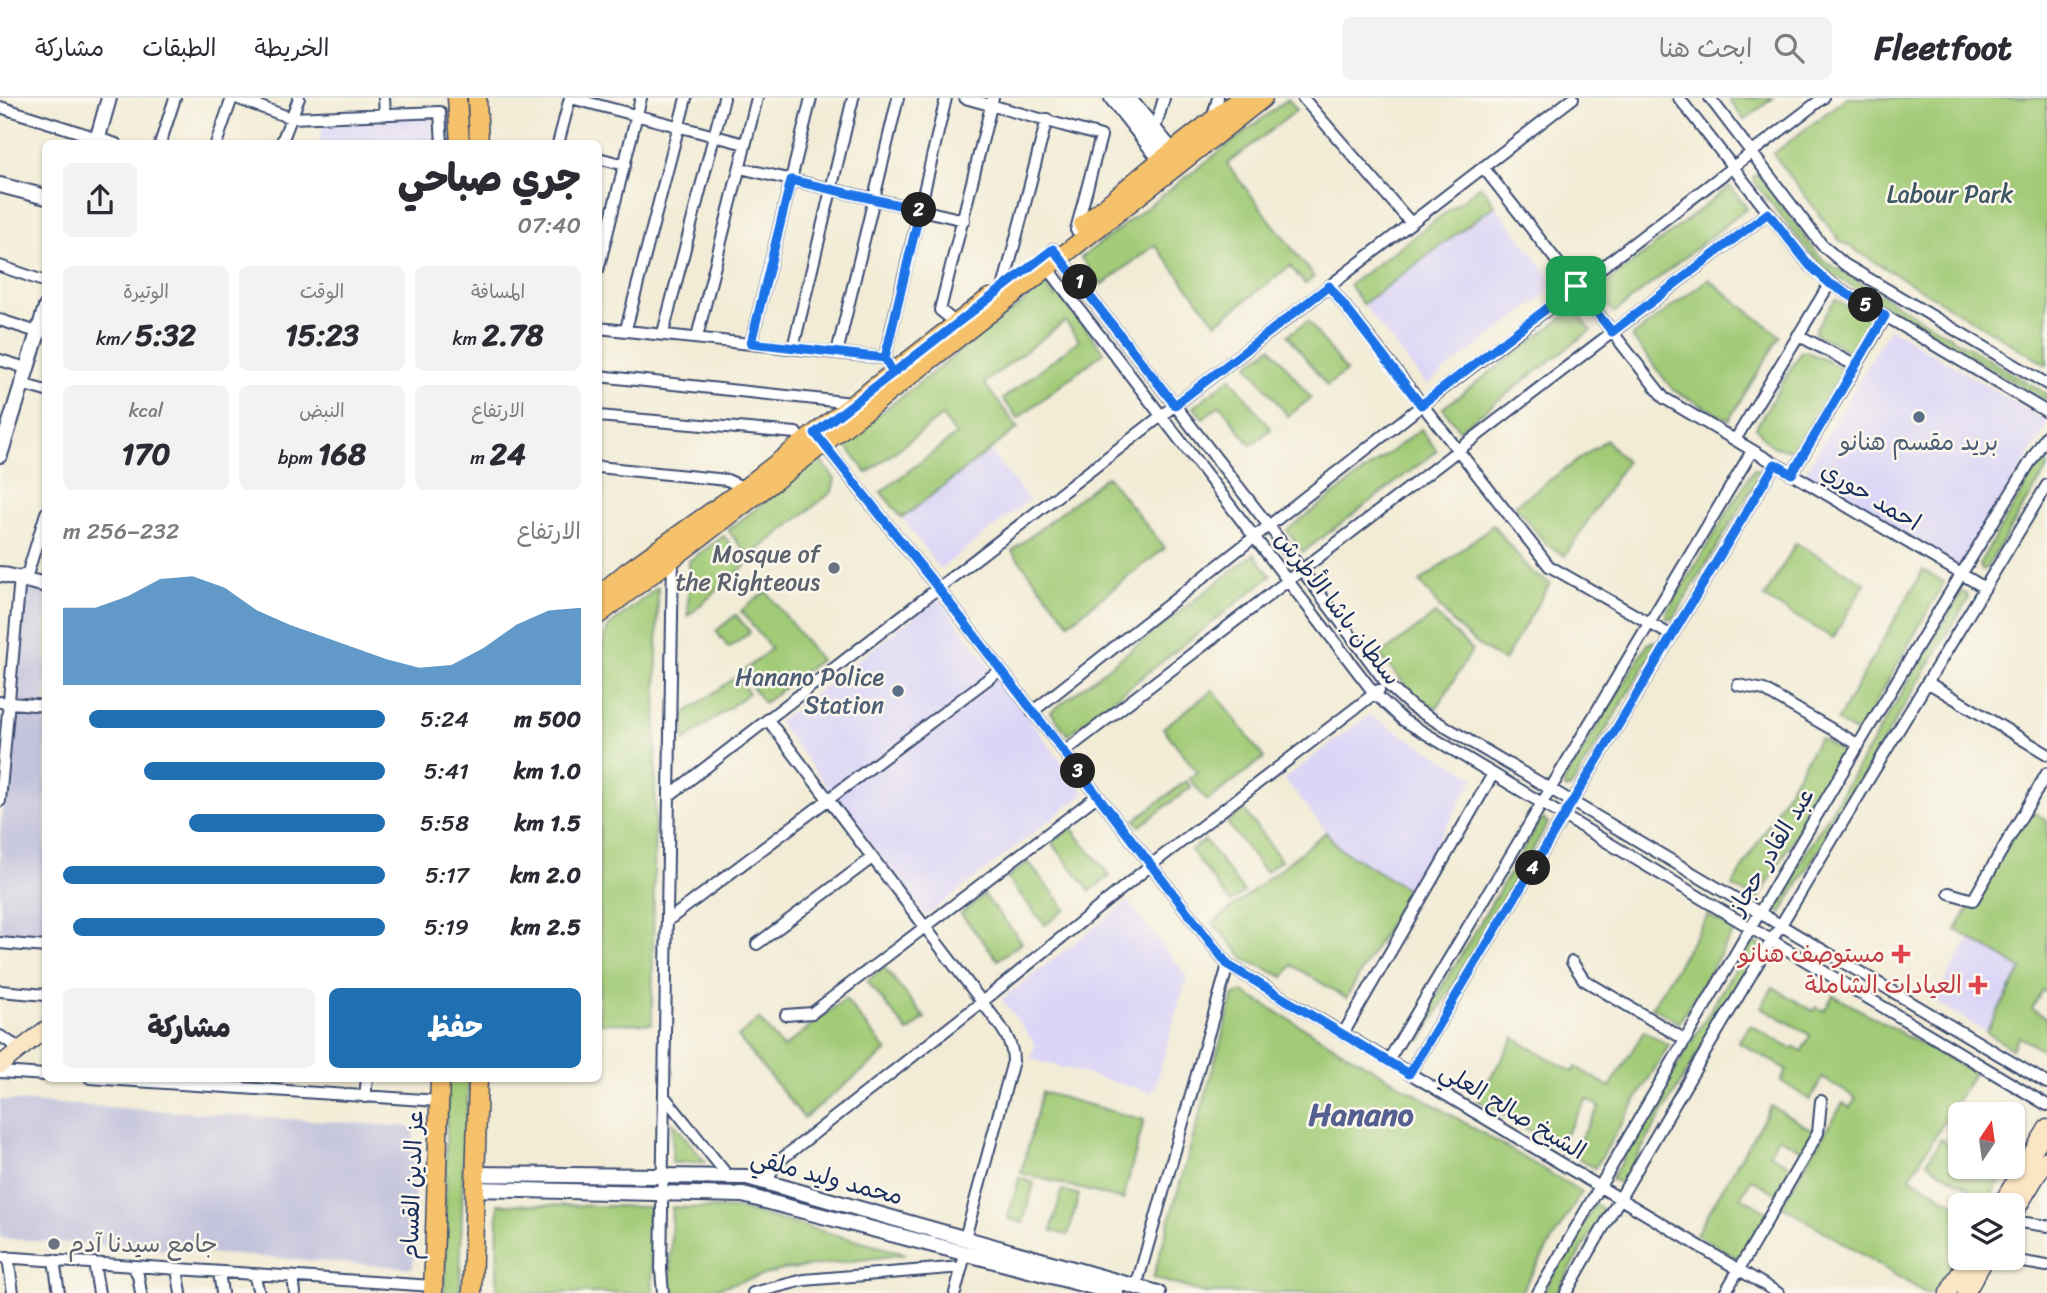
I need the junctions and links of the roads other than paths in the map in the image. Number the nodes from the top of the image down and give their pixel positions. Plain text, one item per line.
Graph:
1 (109, 98) edge
2 (175, 98) edge
3 (234, 98) edge
4 (299, 98) edge
5 (383, 98) edge
6 (440, 98) edge
7 (457, 98) edge
8 (477, 98) edge
9 (571, 98) edge
10 (641, 98) edge
11 (686, 98) edge
12 (724, 98) edge
13 (757, 98) edge
14 (811, 98) edge
15 (853, 98) edge
16 (898, 98) edge
17 (946, 98) edge
18 (965, 98) edge
19 (1112, 98) edge
20 (1128, 98) edge
21 (1164, 98) edge
22 (1217, 98) edge
23 (1241, 98) edge
24 (1263, 98) edge
25 (1303, 98) edge
26 (1573, 98) edge
27 (1679, 98) edge
28 (1710, 98) edge
29 (1823, 98) edge
30 (992, 101) edge
31 (0, 107) edge
32 (440, 112) junction
33 (385, 115) junction
34 (637, 116) junction
35 (290, 118) junction
36 (1047, 119) junction
37 (1211, 121) junction
38 (678, 126) junction
39 (1154, 132) junction
40 (715, 136) junction
41 (94, 140) edge
42 (97, 140) edge
43 (161, 140) edge
44 (218, 140) edge
45 (282, 140) edge
46 (442, 140) edge
47 (460, 140) edge
48 (480, 140) edge
49 (559, 140) edge
50 (746, 144) junction
51 (1751, 152) junction
52 (1166, 156) junction
53 (602, 159) edge
54 (625, 165) junction
55 (1483, 167) junction
56 (1732, 167) junction
57 (740, 168) junction
58 (791, 180) junction
59 (0, 185) edge
60 (831, 189) junction
61 (42, 196) edge
62 (874, 199) junction
63 (920, 210) junction
64 (1768, 213) junction
65 (602, 215) edge
66 (612, 218) junction
67 (964, 220) junction
68 (1411, 223) junction
69 (1076, 230) junction
70 (602, 258) edge
71 (1050, 258) junction
72 (0, 266) edge
73 (42, 281) edge
74 (1829, 283) junction
75 (1329, 286) junction
76 (1576, 286) junction
77 (1003, 288) junction
78 (1885, 316) junction
79 (42, 318) edge
80 (0, 320) edge
81 (956, 323) junction
82 (602, 328) edge
83 (626, 329) junction
84 (37, 332) junction
85 (1612, 332) junction
86 (663, 334) junction
87 (1798, 335) junction
88 (697, 337) junction
89 (751, 343) junction
90 (793, 348) junction
91 (837, 353) junction
92 (0, 360) edge
93 (889, 365) junction
94 (1856, 366) junction
95 (26, 368) junction
96 (602, 376) edge
97 (21, 384) junction
98 (2047, 384) edge
99 (42, 390) edge
100 (855, 403) junction
101 (1175, 405) junction
102 (1421, 405) junction
103 (2047, 412) edge
104 (1162, 415) junction
105 (602, 416) edge
106 (2047, 435) edge
107 (813, 440) junction
108 (1735, 440) junction
109 (1458, 451) junction
110 (1752, 451) junction
111 (0, 455) edge
112 (1775, 464) junction
113 (602, 467) edge
114 (1792, 474) junction
115 (2047, 485) edge
116 (745, 488) junction
117 (42, 525) edge
118 (1269, 526) junction
119 (1256, 536) junction
120 (673, 557) junction
121 (1302, 569) junction
122 (0, 574) edge
123 (1961, 574) junction
124 (20, 577) junction
125 (1288, 580) junction
126 (42, 584) edge
127 (938, 588) junction
128 (1984, 588) junction
129 (602, 593) edge
130 (602, 612) edge
131 (1649, 623) junction
132 (1672, 636) junction
133 (0, 649) edge
134 (13, 650) junction
135 (1000, 670) junction
136 (1927, 682) junction
137 (1387, 684) junction
138 (1738, 685) dead end
139 (1374, 693) junction
140 (4, 702) edge
141 (42, 706) edge
142 (1032, 712) junction
143 (768, 720) junction
144 (1858, 745) junction
145 (1063, 752) junction
146 (2047, 754) edge
147 (2047, 773) edge
148 (1493, 774) junction
149 (1550, 789) junction
150 (670, 795) junction
151 (1097, 796) junction
152 (828, 799) junction
153 (0, 801) edge
154 (1573, 802) junction
155 (1542, 803) junction
156 (1564, 816) junction
157 (872, 858) junction
158 (1151, 865) junction
159 (1949, 892) dead end
160 (1759, 912) junction
161 (667, 921) junction
162 (1782, 926) junction
163 (925, 927) junction
164 (1750, 928) junction
165 (1772, 941) junction
166 (0, 943) edge
167 (757, 944) dead end
168 (42, 947) edge
169 (1572, 962) dead end
170 (1228, 965) junction
171 (0, 991) edge
172 (42, 995) edge
173 (982, 1002) junction
174 (786, 1015) dead end
175 (42, 1032) edge
176 (1343, 1034) junction
177 (0, 1037) edge
178 (1684, 1039) junction
179 (21, 1049) junction
180 (1388, 1061) junction
181 (0, 1065) edge
182 (0, 1072) edge
183 (1409, 1074) junction
184 (42, 1075) edge
185 (217, 1082) edge
186 (367, 1082) edge
187 (440, 1082) edge
188 (478, 1082) edge
189 (2047, 1083) edge
190 (664, 1096) junction
191 (365, 1097) junction
192 (439, 1101) junction
193 (1821, 1101) dead end
194 (2047, 1105) edge
195 (2047, 1128) edge
196 (2044, 1168) edge
197 (728, 1176) junction
198 (663, 1177) junction
199 (474, 1181) junction
200 (767, 1183) junction
201 (1599, 1188) junction
202 (662, 1192) junction
203 (2008, 1193) edge
204 (2025, 1198) edge
205 (1619, 1199) junction
206 (2025, 1222) edge
207 (2047, 1226) edge
208 (965, 1238) junction
209 (4, 1257) edge
210 (54, 1260) junction
211 (963, 1261) junction
212 (2025, 1262) edge
213 (94, 1263) junction
214 (133, 1266) junction
215 (2047, 1266) edge
216 (177, 1269) junction
217 (1740, 1270) junction
218 (1961, 1270) edge
219 (1979, 1270) edge
220 (219, 1272) junction
221 (254, 1274) junction
222 (293, 1277) junction
223 (339, 1280) junction
224 (1136, 1287) junction
225 (379, 1288) edge
226 (433, 1290) edge
227 (1109, 1292) edge
228 (13, 1293) edge
229 (59, 1293) edge
230 (99, 1293) edge
231 (141, 1293) edge
232 (181, 1293) edge
233 (222, 1293) edge
234 (258, 1293) edge
235 (295, 1293) edge
236 (340, 1293) edge
237 (472, 1293) edge
238 (663, 1293) edge
239 (753, 1293) edge
240 (955, 1293) edge
241 (1158, 1293) edge
242 (1538, 1293) edge
243 (1566, 1293) edge
244 (1725, 1293) edge
245 (1778, 1293) edge
246 (1948, 1293) edge
247 (1967, 1293) edge

1 - 42 street
2 - 43 street
3 - 35 street
3 - 44 street
4 - 35 street
5 - 33 street
6 - 32 street
7 - 47 main road
8 - 48 main road
9 - 34 street
9 - 49 street
10 - 34 street
11 - 38 street
12 - 40 street
13 - 50 street
14 - 58 street
15 - 60 street
16 - 62 street
17 - 63 street
18 - 30 street
19 - 52 street
20 - 39 street
21 - 39 street
22 - 37 street
23 - 37 main road
24 - 71 main road
25 - 68 street
26 - 55 street
27 - 56 street
28 - 51 street
29 - 51 street
30 - 36 street
30 - 67 street
31 - 41 street
32 - 33 street
32 - 46 street
33 - 35 street
34 - 38 street
34 - 54 street
35 - 45 street
36 - 69 street
36 - 77 street
37 - 52 main road
38 - 40 street
38 - 83 street
39 - 52 street
40 - 50 street
40 - 86 street
50 - 57 street
51 - 56 street
51 - 98 street
52 - 69 main road
53 - 54 street
54 - 66 street
55 - 68 street
55 - 76 street, احمد حوري
56 - 64 street
56 - 76 street
57 - 58 street
57 - 88 street
58 - 60 street
58 - 89 street
59 - 61 street
60 - 62 street
60 - 90 street
62 - 63 street
62 - 91 street
63 - 67 street
63 - 93 street
64 - 74 street
64 - 85 street
65 - 66 street
66 - 70 street
67 - 81 street
68 - 75 street
69 - 71 main road
71 - 77 main road
71 - 101 street, سلطان باشا الأطرش
71 - 104 street, سلطان باشا الأطرش
71 - 107 main road
72 - 73 street
74 - 78 street
74 - 87 street
75 - 101 street
75 - 102 street
76 - 85 street, احمد حوري
76 - 102 street
77 - 81 main road
78 - 94 street
78 - 103 street
79 - 84 street
80 - 84 street
81 - 93 main road
82 - 83 street
83 - 86 street
84 - 95 street
85 - 108 street, احمد حوري
85 - 109 street
86 - 88 street
87 - 94 street
87 - 108 street
88 - 89 street
89 - 90 street
90 - 91 street
91 - 93 street
92 - 95 street
93 - 100 main road
94 - 114 street
95 - 97 street
96 - 100 street
97 - 99 street
97 - 111 street
100 - 107 main road
101 - 104 street
101 - 118 street, سلطان باشا الأطرش
102 - 109 street
102 - 118 street
104 - 119 street, سلطان باشا الأطرش
104 - 127 street
105 - 107 street
106 - 123 street, عبد القادر حجاز
107 - 116 main road
107 - 120 main road
107 - 127 street, الشيخ صالح العلي
108 - 110 street, احمد حوري
109 - 121 street
109 - 131 street
110 - 112 street, احمد حوري
110 - 131 street
112 - 114 street, احمد حوري
112 - 132 street
113 - 116 street
114 - 123 street, احمد حوري
115 - 128 street, عبد القادر حجاز
116 - 129 main road
117 - 124 street
118 - 119 street
118 - 121 street, سلطان باشا الأطرش
119 - 125 street, سلطان باشا الأطرش
119 - 142 street
120 - 130 main road
120 - 150 street
121 - 125 street
121 - 137 street, سلطان باشا الأطرش
122 - 124 street
123 - 128 street, احمد حوري
123 - 144 street, عبد القادر حجاز
124 - 126 street
124 - 134 street
125 - 139 street, سلطان باشا الأطرش
125 - 145 street
127 - 135 street, الشيخ صالح العلي
127 - 143 street
128 - 136 street, عبد القادر حجاز
131 - 132 street
131 - 149 street
132 - 154 street
133 - 134 street
134 - 140 street
135 - 142 street, الشيخ صالح العلي
135 - 152 street
136 - 146 street
136 - 162 street, عبد القادر حجاز
137 - 139 street
137 - 149 street, سلطان باشا الأطرش
138 - 144 street
139 - 148 street, سلطان باشا الأطرش
139 - 158 street
140 - 141 street
140 - 153 street
142 - 145 street, الشيخ صالح العلي
143 - 150 street
143 - 152 street
144 - 160 street, عبد القادر حجاز
145 - 151 street, الشيخ صالح العلي
147 - 159 street
148 - 155 street, سلطان باشا الأطرش
148 - 176 street
149 - 154 street, سلطان باشا الأطرش
149 - 155 street
150 - 161 street
151 - 158 street, الشيخ صالح العلي
151 - 163 street
152 - 157 street
152 - 161 street
154 - 156 street
154 - 160 street, سلطان باشا الأطرش
155 - 156 street, سلطان باشا الأطرش
155 - 180 street
156 - 164 street, سلطان باشا الأطرش
156 - 183 street
157 - 163 street
157 - 167 street
158 - 170 street, الشيخ صالح العلي
158 - 173 street
160 - 162 street, سلطان باشا الأطرش
160 - 164 street, عبد القادر حجاز
161 - 190 street
162 - 165 street, عبد القادر حجاز
162 - 189 street, سلطان باشا الأطرش
163 - 173 street
163 - 174 street
164 - 165 street, سلطان باشا الأطرش
164 - 178 street, عبد القادر حجاز
165 - 194 street, سلطان باشا الأطرش
165 - 205 street, عبد القادر حجاز
166 - 168 street
169 - 178 street
170 - 176 street, الشيخ صالح العلي
170 - 224 street
171 - 172 street
173 - 200 street
173 - 208 street
175 - 179 main road
176 - 180 street, الشيخ صالح العلي
177 - 179 street
178 - 201 street, عبد القادر حجاز
179 - 181 main road
180 - 183 street, الشيخ صالح العلي
182 - 184 street
183 - 201 street, الشيخ صالح العلي
185 - 191 street
186 - 191 street
187 - 192 main road, عز الدين القسام
188 - 199 main road
190 - 197 street
190 - 198 street
191 - 192 street
192 - 226 main road, عز الدين القسام
193 - 217 street
195 - 203 main road
196 - 204 main road
197 - 198 street, محمد وليد ملقي
197 - 200 street, محمد وليد ملقي
198 - 199 street, محمد وليد ملقي
198 - 202 street
199 - 202 street, محمد وليد ملقي
199 - 237 main road
200 - 208 street, محمد وليد ملقي
201 - 205 street, الشيخ صالح العلي
201 - 242 street, عبد القادر حجاز
202 - 211 street, محمد وليد ملقي
202 - 238 street
205 - 217 street, الشيخ صالح العلي
205 - 243 street, عبد القادر حجاز
206 - 207 street
208 - 224 street, محمد وليد ملقي
209 - 210 street
209 - 228 street
210 - 213 street
210 - 229 street
211 - 227 street, محمد وليد ملقي
211 - 239 street
211 - 240 street
212 - 215 street
213 - 214 street
213 - 230 street
214 - 216 street
214 - 231 street
216 - 220 street
216 - 232 street
217 - 244 street
217 - 245 street, الشيخ صالح العلي
218 - 246 main road
219 - 247 main road
220 - 221 street
220 - 233 street
221 - 222 street
221 - 234 street
222 - 223 street
222 - 235 street
223 - 225 street
223 - 236 street
224 - 241 street, محمد وليد ملقي
225 - 226 street

